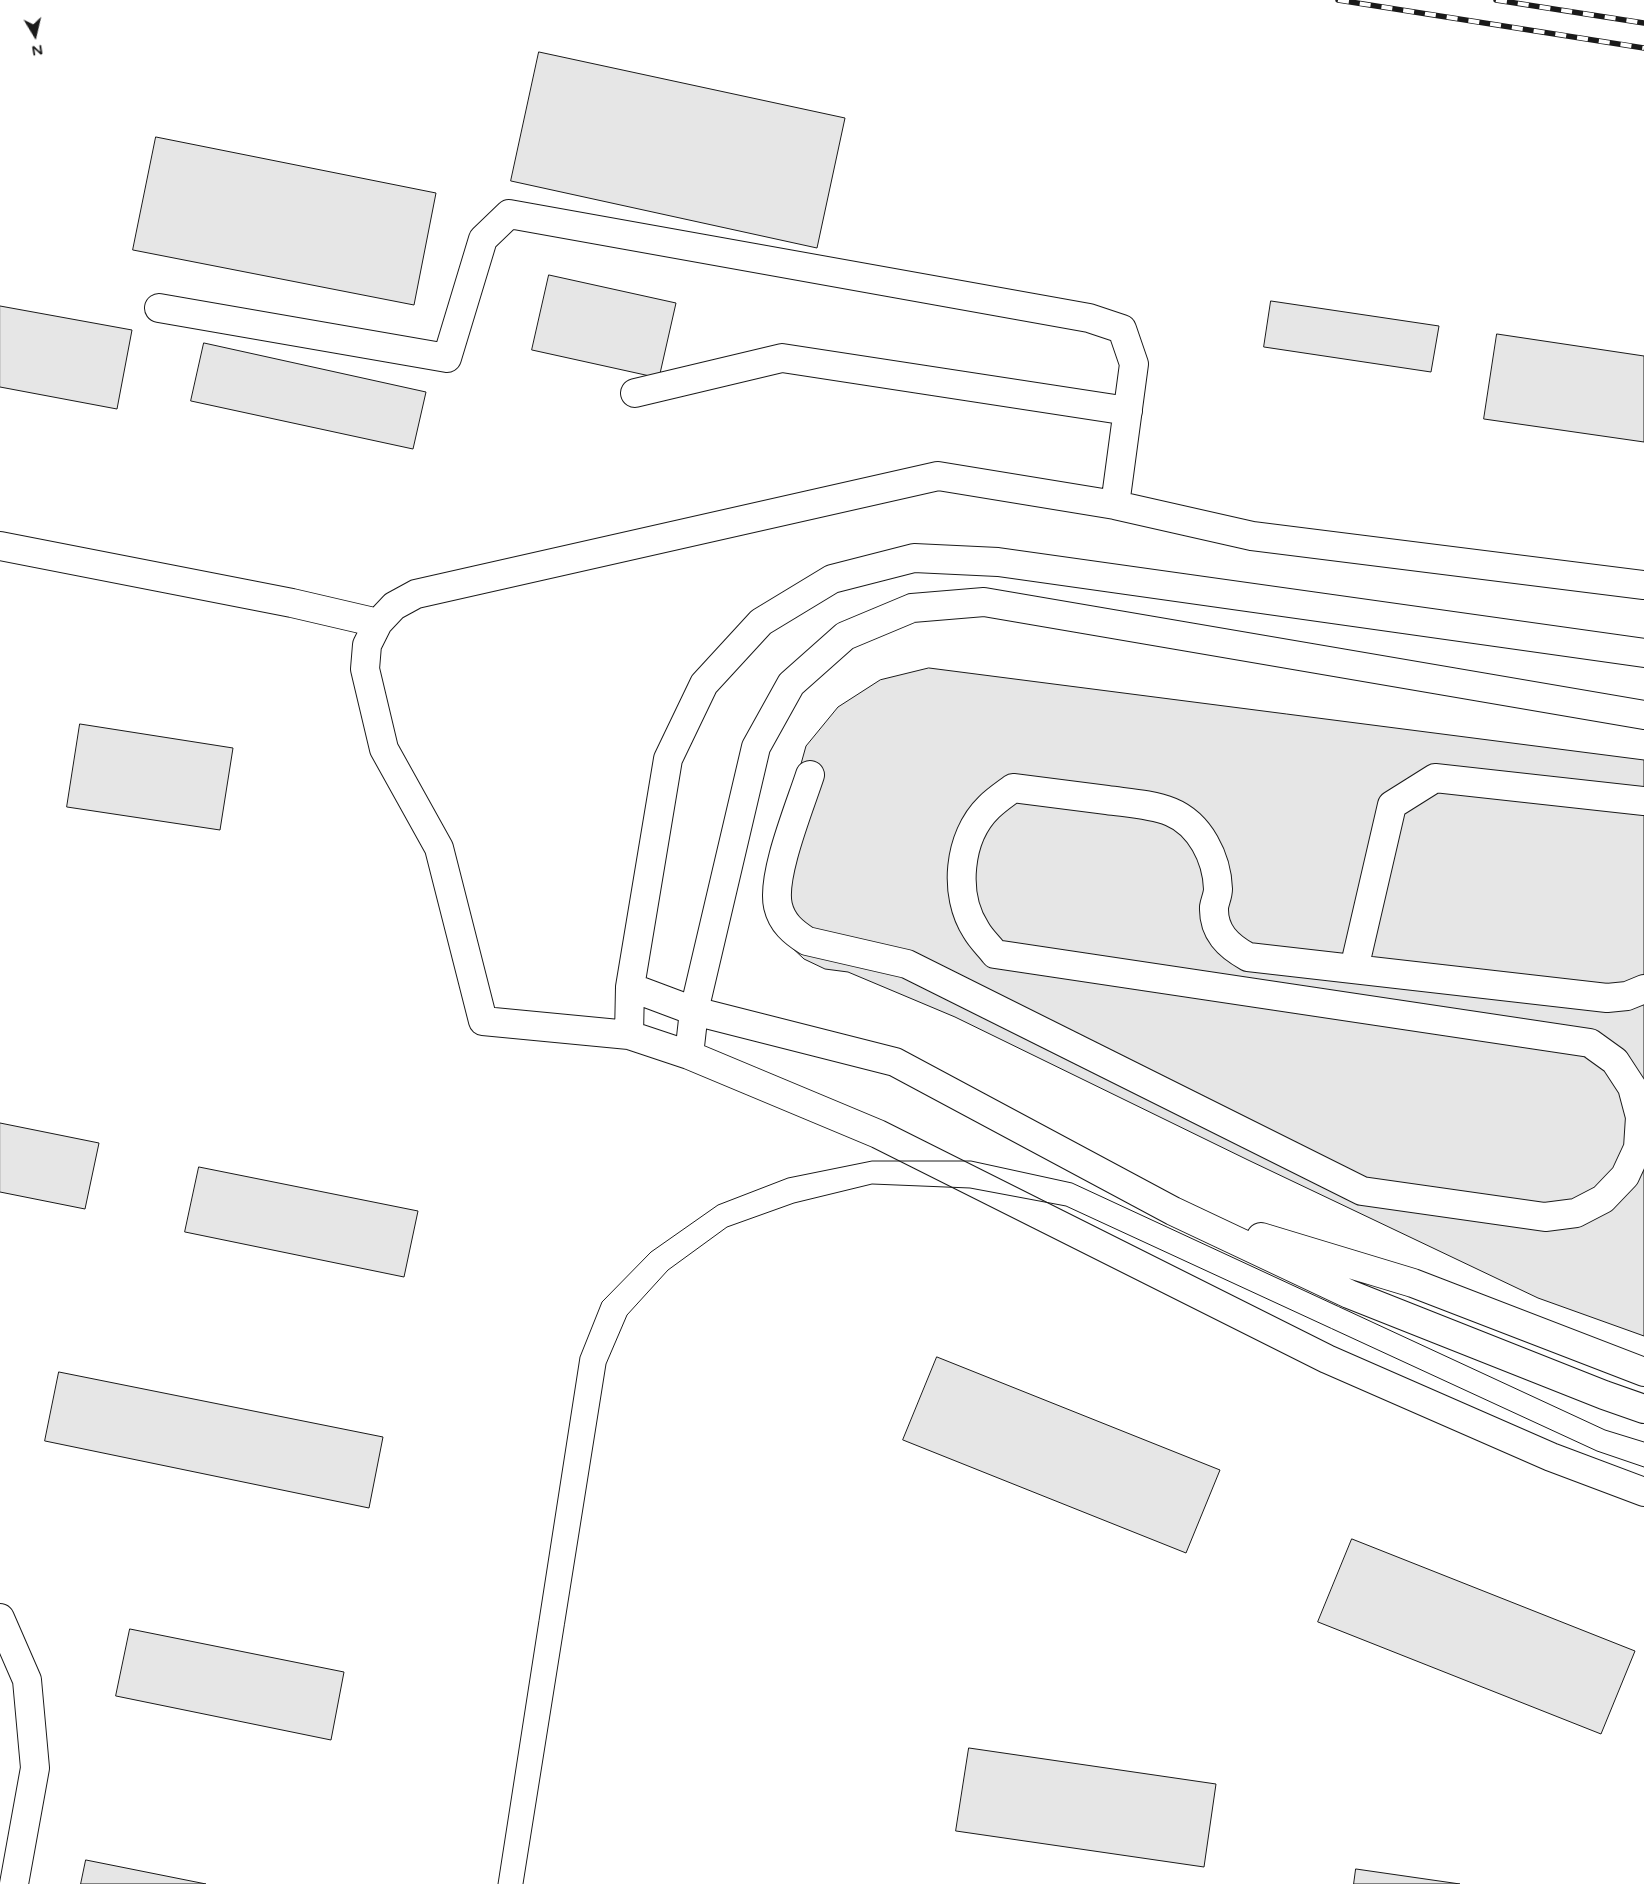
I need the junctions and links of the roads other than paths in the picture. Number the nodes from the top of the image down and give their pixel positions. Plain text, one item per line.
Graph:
1 (160, 308) dead end
2 (635, 393) dead end
3 (1128, 411) junction
4 (1115, 505) junction
5 (0, 546) edge
6 (1644, 585) edge
7 (378, 623) junction
8 (1644, 653) edge
9 (1644, 715) edge
10 (810, 775) dead end
11 (1644, 801) edge
12 (1354, 969) junction
13 (630, 987) junction
14 (1644, 989) edge
15 (694, 1011) junction
16 (629, 1034) junction
17 (689, 1055) junction
18 (1173, 1211) junction
19 (1644, 1372) edge
20 (1644, 1409) edge
21 (1644, 1492) edge
22 (0, 1618) edge
23 (14, 1884) edge

1 - 3 street
2 - 3 street
3 - 4 street
4 - 6 street
4 - 7 street
5 - 7 street
7 - 16 street
8 - 13 street
9 - 15 street
10 - 12 street
11 - 12 street
12 - 14 street
13 - 15 street
13 - 16 street
15 - 17 street
15 - 18 street
16 - 17 street
17 - 21 street
18 - 19 street
18 - 20 street
22 - 23 street

